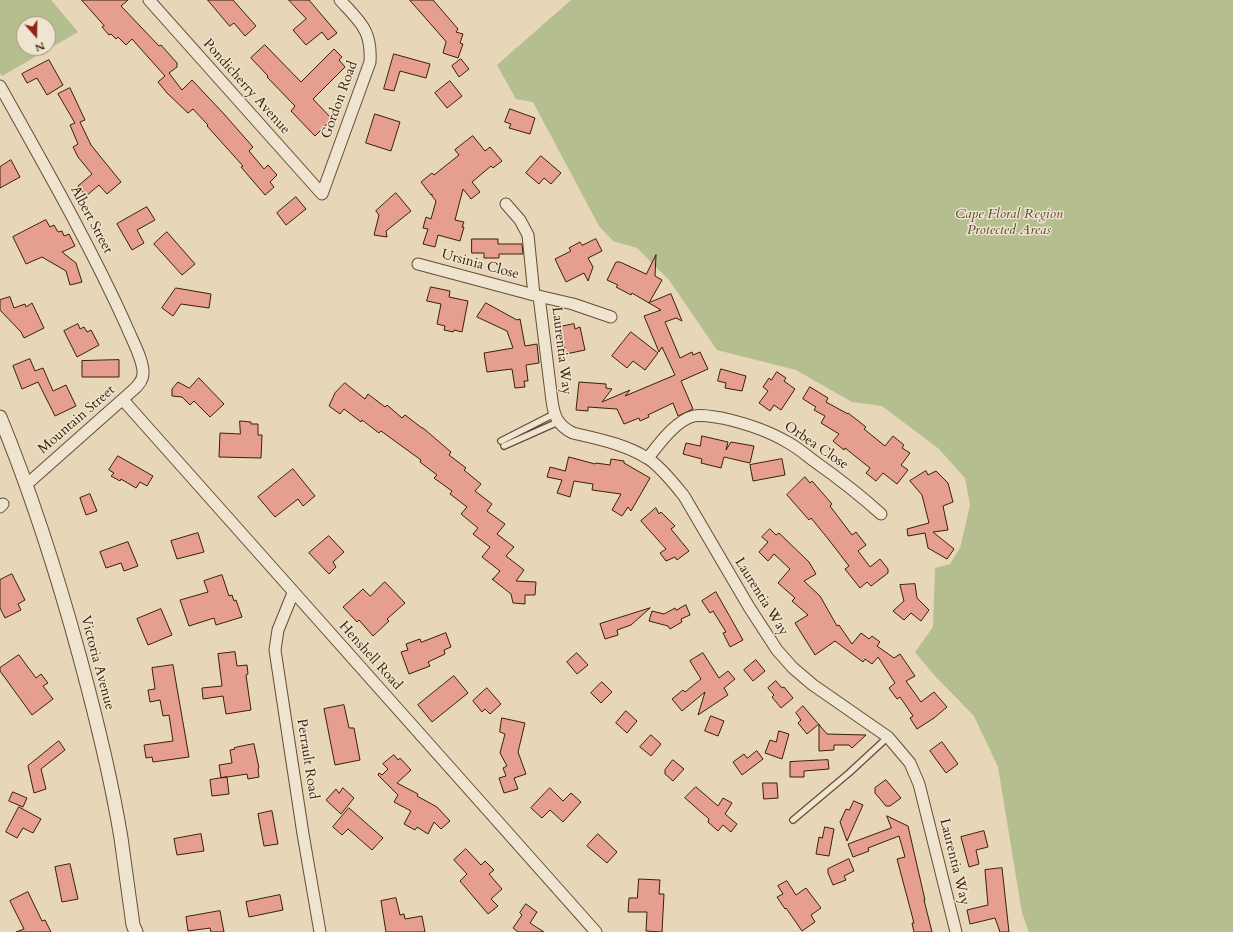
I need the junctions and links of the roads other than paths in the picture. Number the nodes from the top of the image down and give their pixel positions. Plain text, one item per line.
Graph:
1 (149, 0) edge
2 (340, 0) edge
3 (0, 86) edge
4 (322, 194) joint
5 (506, 204) dead end
6 (418, 264) dead end
7 (536, 296) junction
8 (611, 317) dead end
9 (143, 374) joint
10 (123, 400) junction
11 (0, 417) edge
12 (556, 418) junction
13 (648, 458) junction
14 (26, 485) junction
15 (881, 514) dead end
16 (293, 592) junction
17 (888, 737) junction
18 (793, 820) dead end
19 (133, 930) edge
20 (320, 932) edge
21 (596, 932) edge
22 (956, 932) edge

1 - 4 street, Pondicherry Avenue
2 - 4 street, Gordon Road
3 - 9 street, Albert Street
5 - 7 street, Laurentia Way
6 - 7 street, Ursinia Close
7 - 8 street, Ursinia Close
7 - 12 street, Laurentia Way
9 - 10 street, Mountain Street
10 - 14 street, Mountain Street
10 - 16 street, Henshell Road
11 - 14 street, Victoria Avenue
12 - 12 lane
12 - 13 street, Laurentia Way
13 - 15 street, Orbea Close
13 - 17 street, Laurentia Way
14 - 19 street, Victoria Avenue
16 - 20 street, Perrault Road
16 - 21 street, Henshell Road
17 - 18 lane
17 - 22 street, Laurentia Way

